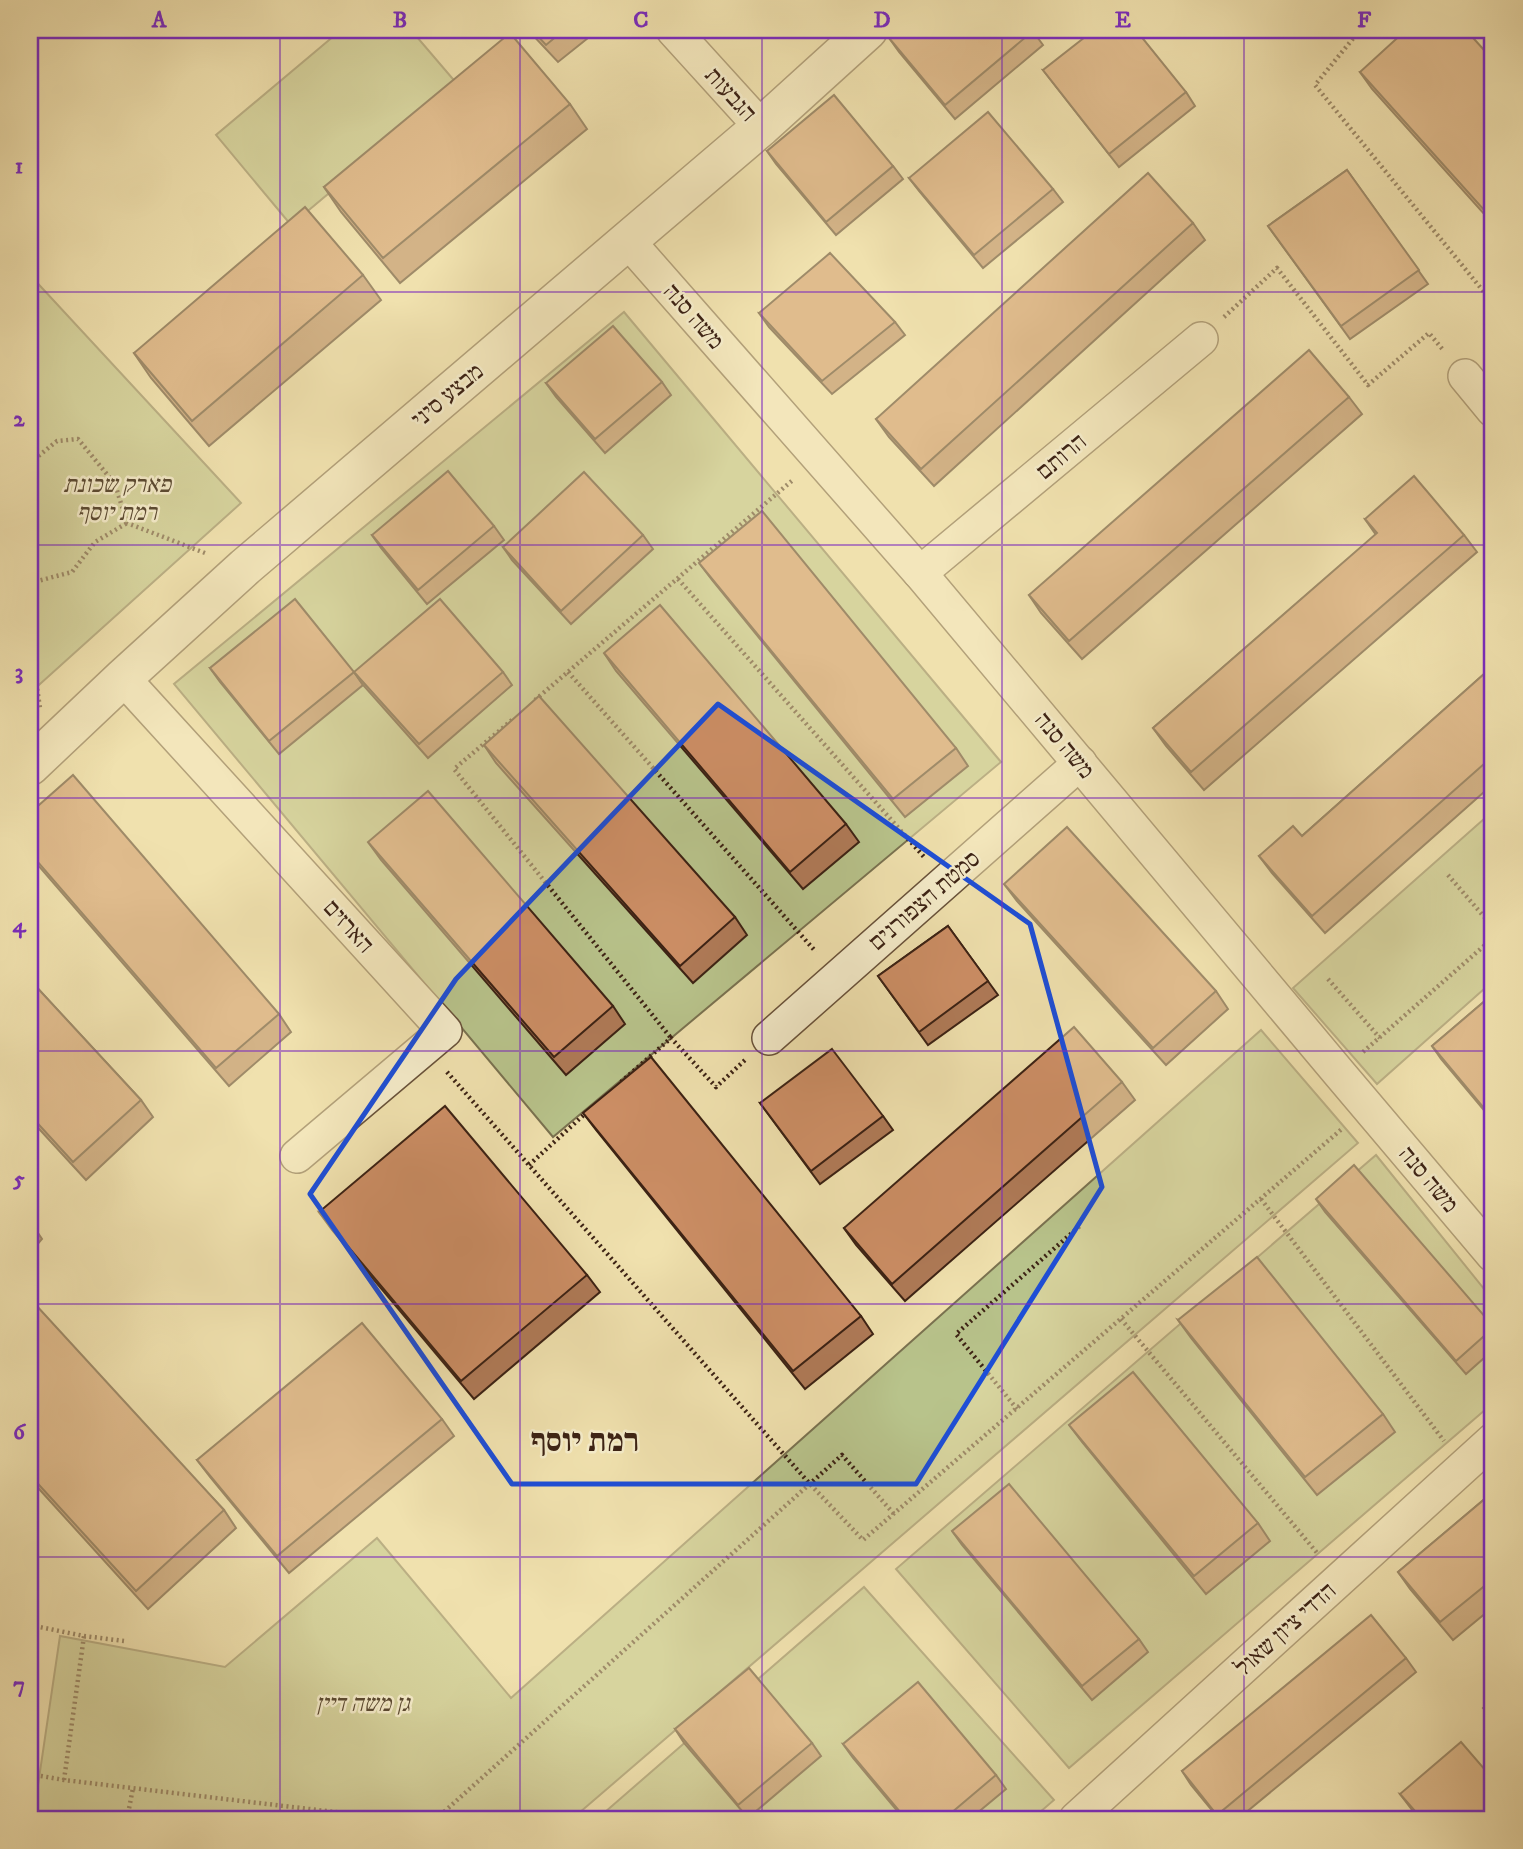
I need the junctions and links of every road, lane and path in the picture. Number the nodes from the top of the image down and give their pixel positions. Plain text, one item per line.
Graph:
1 (673, 30) edge
2 (868, 30) edge
3 (1360, 30) edge
4 (761, 127) junction
5 (628, 241) junction
6 (1493, 303) edge
7 (1202, 339) joint
8 (30, 352) edge
9 (38, 356) dead end
10 (1465, 376) joint
11 (1493, 410) edge
12 (819, 458) junction
13 (30, 463) edge
14 (127, 523) junction
15 (245, 567) junction
16 (920, 573) junction
17 (678, 579) junction
18 (30, 583) edge
19 (30, 640) edge
20 (568, 672) junction
21 (123, 678) junction
22 (527, 707) edge
23 (517, 716) edge
24 (38, 758) edge
25 (1080, 763) junction
26 (1448, 875) dead end
27 (946, 882) junction
28 (1493, 927) edge
29 (1493, 938) edge
30 (838, 977) junction
31 (1328, 979) dead end
32 (671, 1038) junction
33 (769, 1038) joint
34 (1380, 1038) junction
35 (425, 1047) junction
36 (1339, 1073) junction
37 (620, 1083) edge
38 (1368, 1107) junction
39 (590, 1110) edge
40 (297, 1156) dead end
41 (529, 1164) junction
42 (1261, 1199) junction
43 (1080, 1226) dead end
44 (1493, 1255) edge
45 (1121, 1319) junction
46 (1017, 1409) junction
47 (1493, 1440) edge
48 (1464, 1466) junction
49 (809, 1483) junction
50 (894, 1514) junction
51 (1340, 1579) junction
52 (30, 1625) edge
53 (84, 1636) junction
54 (124, 1641) dead end
55 (30, 1774) edge
56 (64, 1780) junction
57 (133, 1788) junction
58 (127, 1819) edge
59 (394, 1819) edge
60 (436, 1819) edge
61 (1076, 1819) edge

1 - 4 street, הגבעות
2 - 4 street, מבצע סיני
3 - 6 path
4 - 5 street, מבצע סיני
5 - 12 street, משה סנה
5 - 15 street, מבצע סיני
7 - 10 path
7 - 16 street, הרותם
8 - 9 path
10 - 11 street
12 - 16 street, משה סנה
12 - 17 path
13 - 14 path
14 - 15 path
14 - 18 path
15 - 21 street, מבצע סיני
16 - 25 street, משה סנה
17 - 20 path
17 - 27 path
19 - 24 path
20 - 22 path
20 - 30 path
21 - 24 street, מבצע סיני
21 - 35 street, הארזים
23 - 32 path
25 - 27 street, סמטת הצפורנים
25 - 36 street, משה סנה
26 - 28 path
27 - 30 street, סמטת הצפורנים
29 - 34 path
30 - 33 street, סמטת הצפורנים
31 - 34 path
32 - 33 path
32 - 37 path
34 - 36 path
35 - 40 street, הארזים
35 - 41 path
36 - 38 street, משה סנה
38 - 42 path
38 - 44 street, משה סנה
39 - 41 path
41 - 49 path
42 - 45 path
42 - 48 path
43 - 46 path
45 - 46 path
45 - 51 path
46 - 50 path
47 - 48 street, הדדי ציון שאול
48 - 51 street, הדדי ציון שאול
49 - 50 path
49 - 50 path
49 - 60 path
51 - 61 street, הדדי ציון שאול
52 - 53 path
53 - 54 path
53 - 56 path
55 - 56 path
56 - 57 path
57 - 58 path
57 - 59 path

